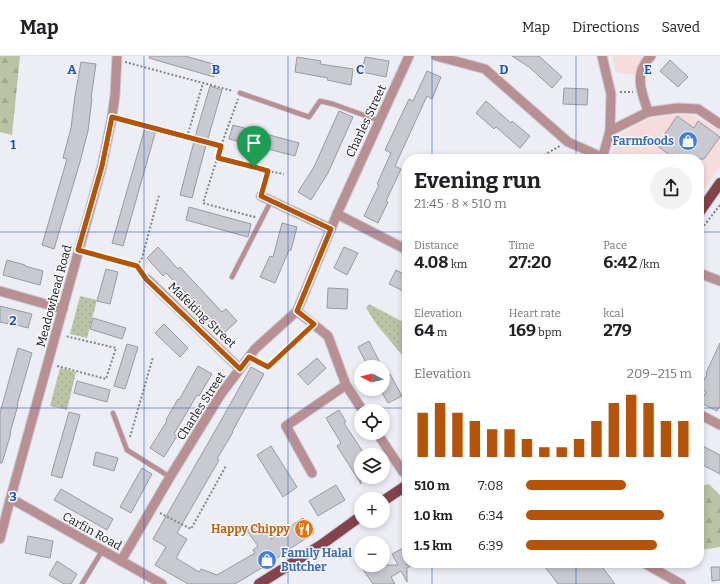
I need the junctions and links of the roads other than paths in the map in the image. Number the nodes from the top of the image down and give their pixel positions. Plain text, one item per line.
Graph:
1 (409, 56) edge
2 (436, 56) edge
3 (602, 56) edge
4 (651, 56) edge
5 (117, 58) edge
6 (451, 58) edge
7 (240, 92) road end
8 (648, 112) junction
9 (380, 121) junction
10 (720, 124) edge
11 (610, 131) junction
12 (594, 154) edge
13 (603, 154) edge
14 (720, 183) edge
15 (261, 196) road end
16 (271, 201) junction
17 (704, 202) edge
18 (337, 214) junction
19 (331, 229) junction
20 (402, 247) edge
21 (704, 275) edge
22 (232, 277) dead end
23 (146, 279) road end
24 (720, 281) edge
25 (0, 291) edge
26 (63, 309) junction
27 (297, 311) junction
28 (240, 369) junction
29 (346, 385) junction
30 (358, 404) edge
31 (113, 413) dead end
32 (704, 417) edge
33 (720, 425) edge
34 (382, 440) edge
35 (402, 470) edge
36 (312, 473) dead end
37 (170, 477) junction
38 (402, 488) edge
39 (390, 496) edge
40 (10, 500) junction
41 (354, 521) edge
42 (0, 539) edge
43 (102, 551) junction
44 (121, 561) junction
45 (653, 568) edge
46 (82, 584) edge
47 (162, 584) edge
48 (259, 584) edge
49 (681, 584) edge

1 - 9 street, Charles Street
2 - 6 street
3 - 11 street
4 - 8 street
5 - 26 street, Meadowhead Road
6 - 12 street
7 - 9 lane
8 - 10 street
8 - 11 street
9 - 18 street, Charles Street
11 - 13 street
14 - 17 main road
15 - 16 street
16 - 19 street
16 - 22 lane
18 - 19 street, Charles Street
18 - 20 street
19 - 27 street, Charles Street
21 - 24 street
23 - 28 street, Mafeking Street
25 - 26 street
26 - 40 street, Meadowhead Road
27 - 28 street, Charles Street
27 - 29 street
28 - 37 street, Charles Street
29 - 30 street
29 - 36 street
31 - 37 lane
32 - 33 street
34 - 35 street
37 - 44 street, Charles Street
38 - 39 main road
40 - 42 street, Meadowhead Road
40 - 43 street, Carfin Road
41 - 48 main road
43 - 44 street, Carfin Road
43 - 46 lane
44 - 47 street, Carfin Road
45 - 49 street

